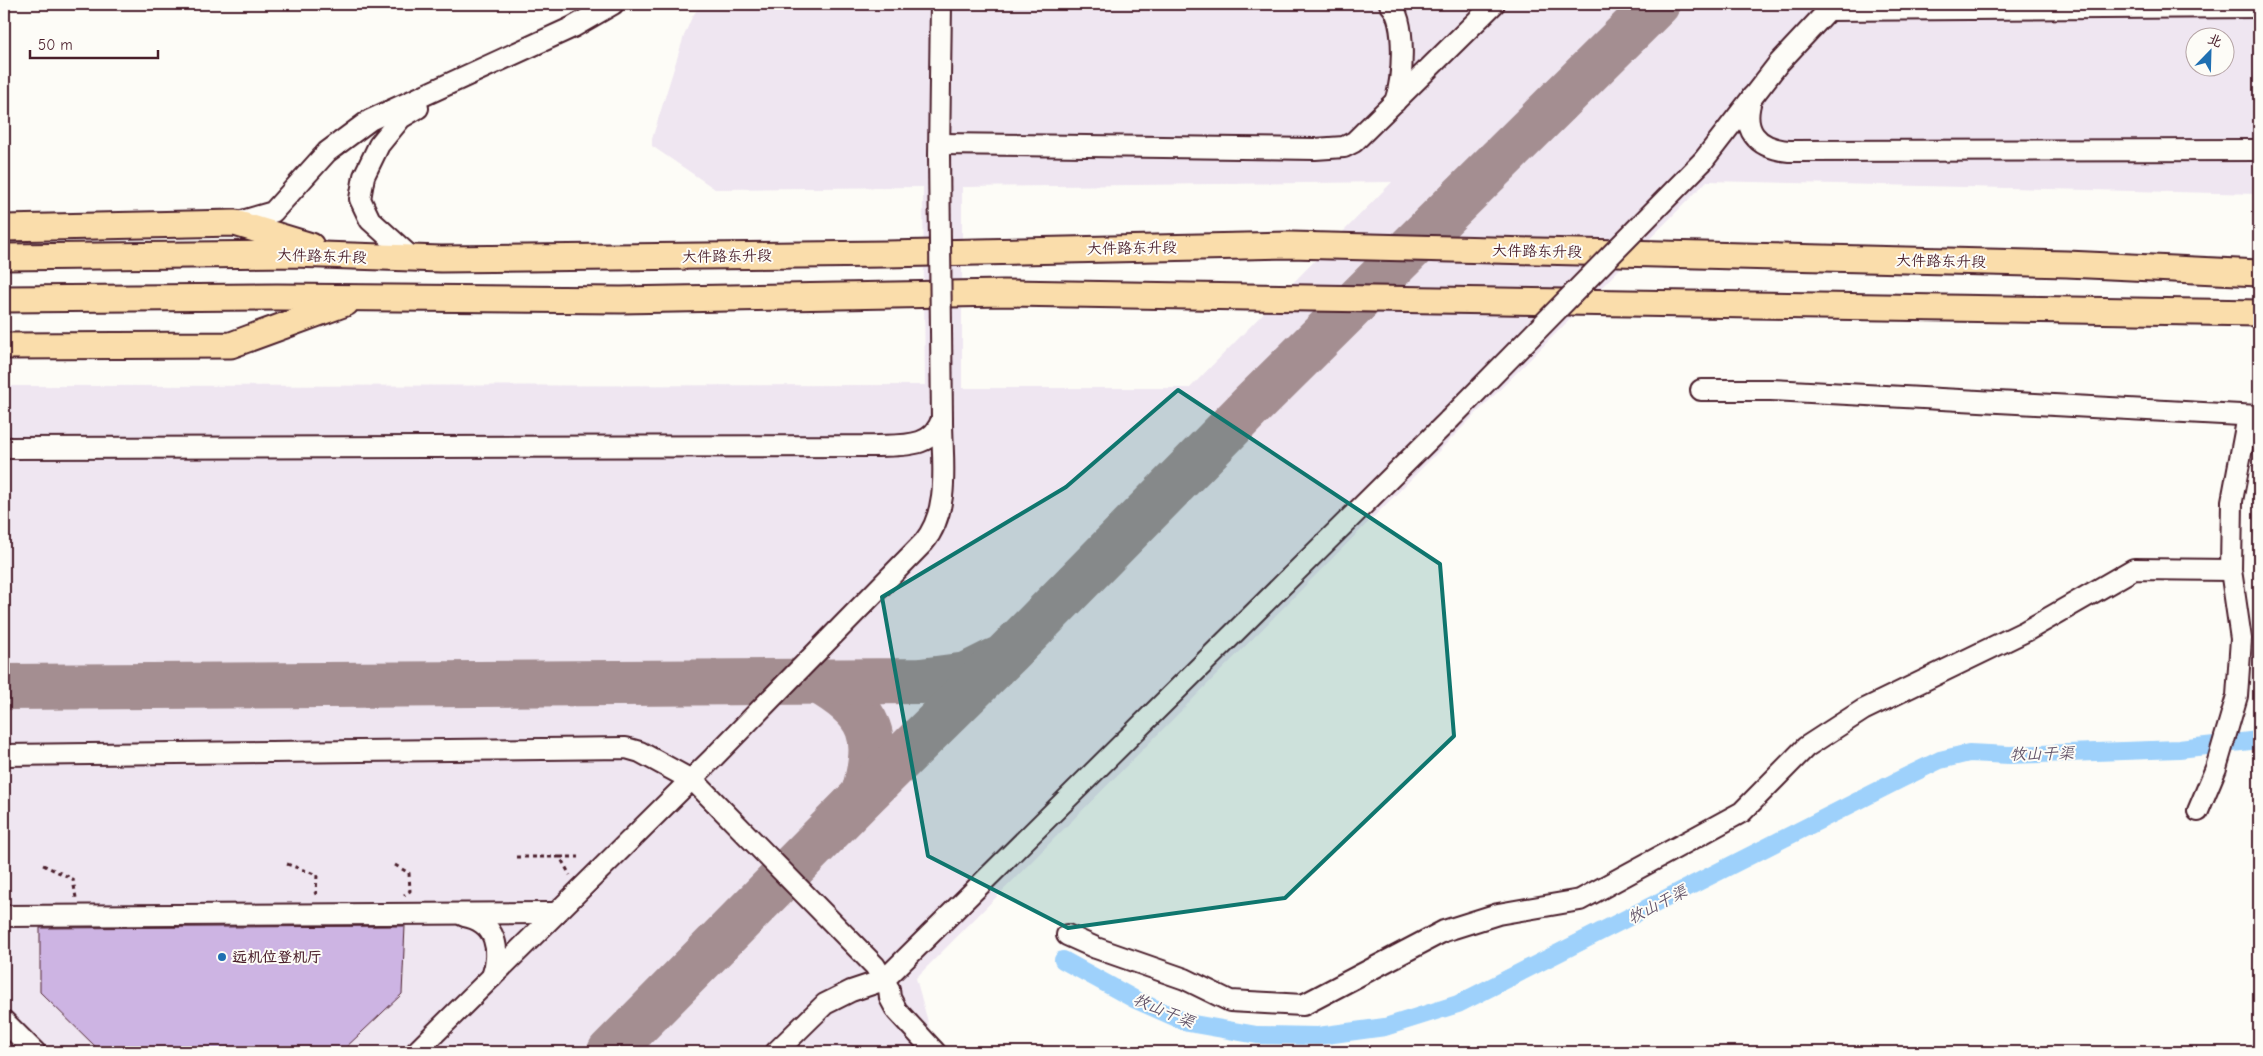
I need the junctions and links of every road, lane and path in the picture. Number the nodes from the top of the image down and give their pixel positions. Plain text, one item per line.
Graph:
1 (613, 4) edge
2 (941, 4) edge
3 (1390, 4) edge
4 (1409, 4) edge
5 (1494, 4) edge
6 (1831, 7) edge
7 (2259, 7) edge
8 (1399, 22) junction
9 (479, 70) junction
10 (1752, 97) junction
11 (1395, 102) junction
12 (940, 150) junction
13 (2259, 150) edge
14 (235, 224) junction
15 (4, 228) edge
16 (4, 256) edge
17 (347, 256) junction
18 (412, 258) junction
19 (2259, 273) edge
20 (360, 298) junction
21 (4, 299) edge
22 (2259, 313) edge
23 (6, 346) edge
24 (1701, 390) dead end
25 (2254, 416) edge
26 (942, 418) junction
27 (4, 448) edge
28 (2232, 570) junction
29 (4, 755) edge
30 (691, 780) junction
31 (2198, 811) dead end
32 (516, 857) dead end
33 (560, 857) junction
34 (578, 857) dead end
35 (287, 864) dead end
36 (43, 865) dead end
37 (395, 865) dead end
38 (579, 891) junction
39 (403, 896) dead end
40 (308, 897) dead end
41 (556, 913) junction
42 (452, 914) junction
43 (4, 916) edge
44 (78, 916) junction
45 (1067, 935) dead end
46 (492, 977) junction
47 (884, 980) junction
48 (4, 1021) edge
49 (35, 1052) edge
50 (416, 1052) edge
51 (776, 1052) edge
52 (936, 1052) edge

1 - 9 street
2 - 12 street
3 - 8 street
4 - 8 street
5 - 11 street
6 - 7 street
6 - 10 street
8 - 11 street
9 - 14 street
9 - 18 street
10 - 13 street
10 - 47 street, bridge
11 - 12 street
12 - 26 street, bridge
14 - 15 main road
14 - 17 main road
16 - 17 main road, 大件路东升段
17 - 18 main road, 大件路东升段
18 - 19 main road, 大件路东升段
20 - 21 main road
20 - 22 main road
20 - 23 main road
24 - 25 street
25 - 28 street
26 - 27 street
26 - 30 street
28 - 31 street
28 - 45 street
29 - 30 street
30 - 38 street
30 - 47 street
32 - 33 path
33 - 34 path
33 - 38 path
35 - 40 path
36 - 44 path
37 - 39 path
38 - 41 street
41 - 42 street
41 - 46 street
42 - 44 street
42 - 46 street
43 - 44 street
46 - 50 street
47 - 51 street
47 - 52 street
48 - 49 street

